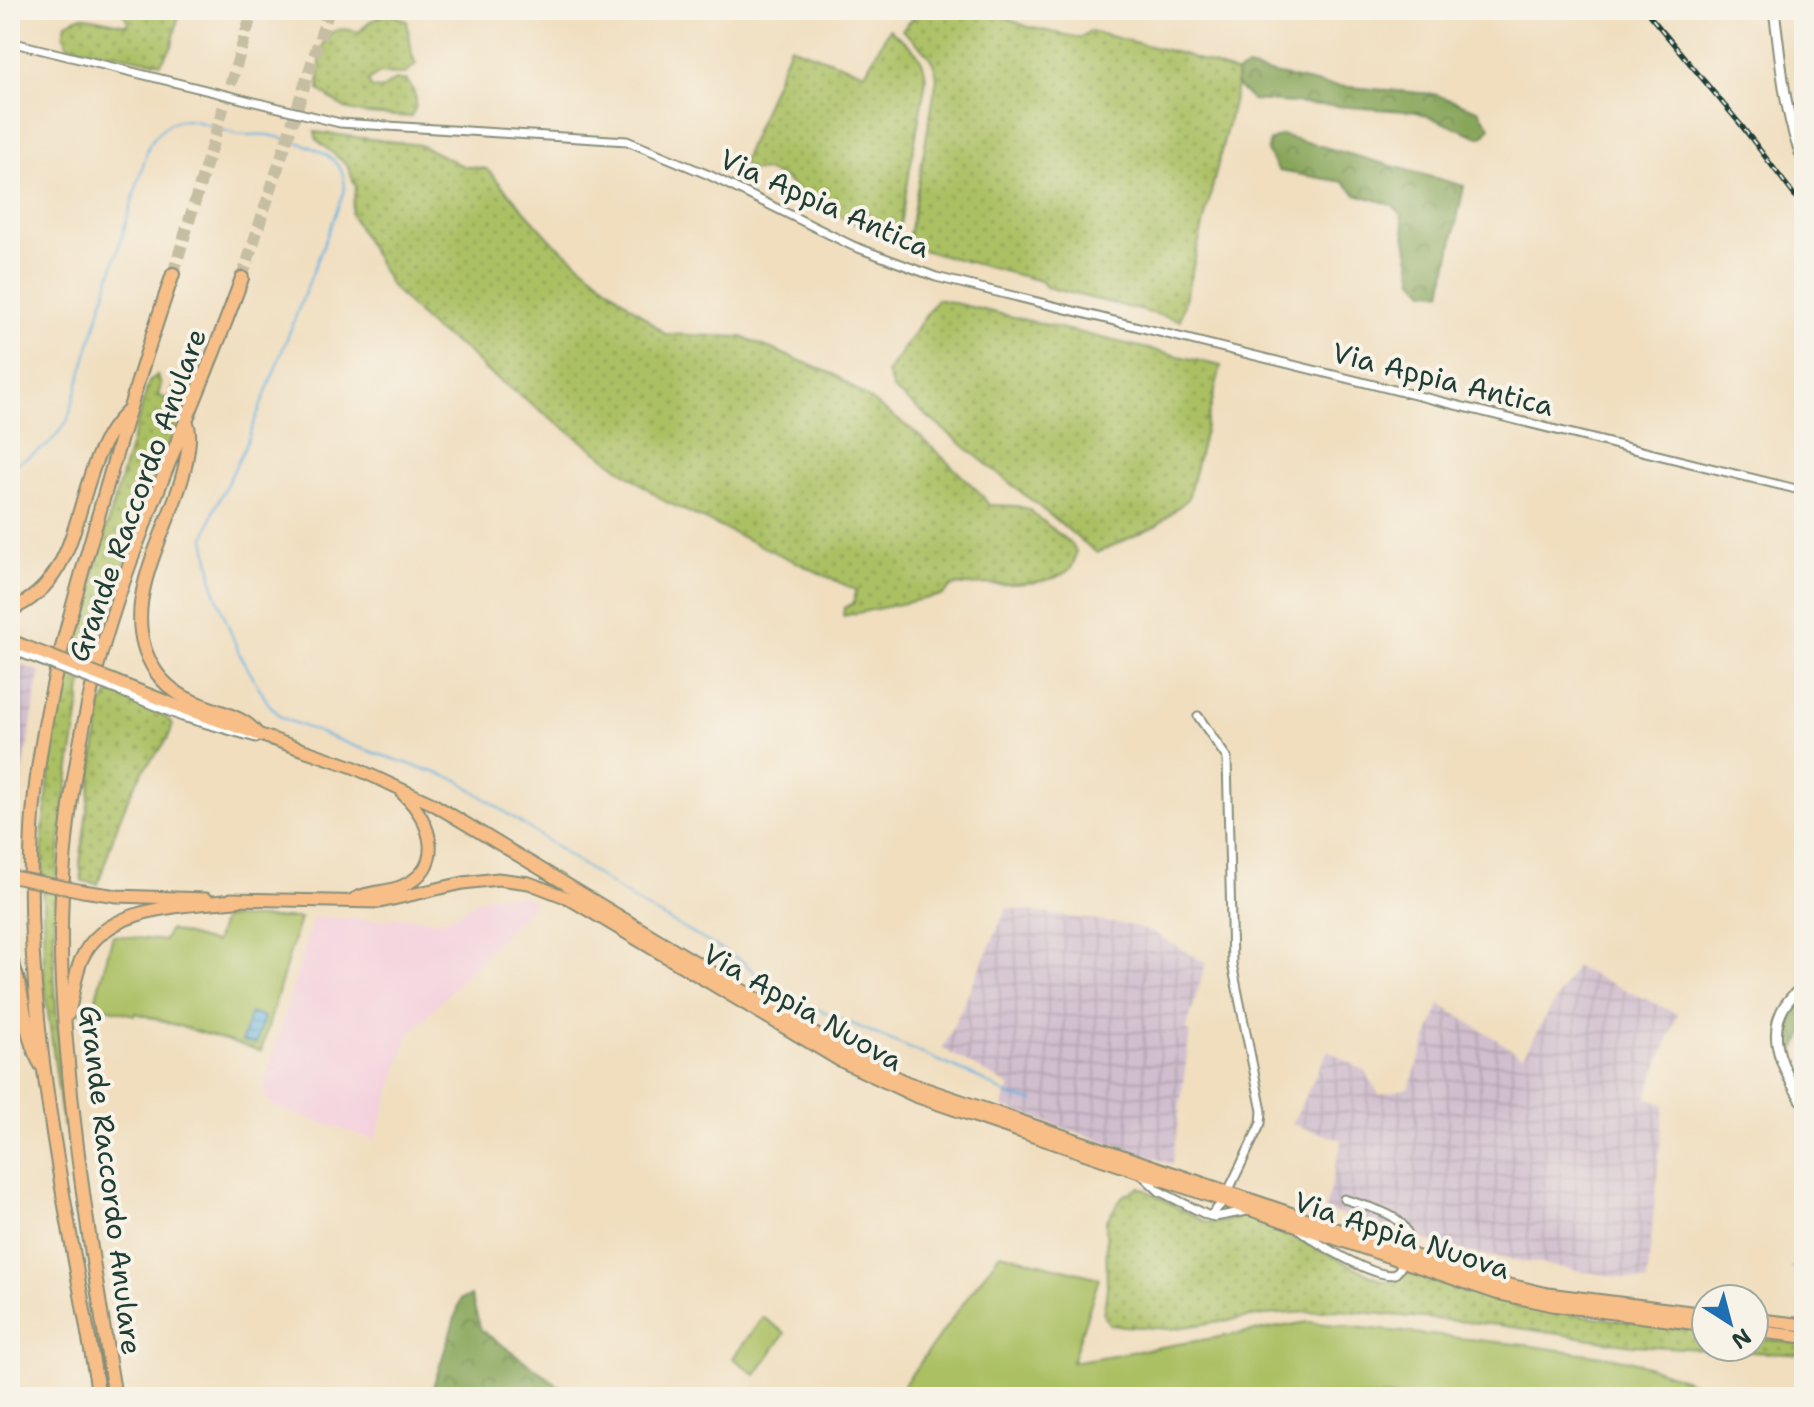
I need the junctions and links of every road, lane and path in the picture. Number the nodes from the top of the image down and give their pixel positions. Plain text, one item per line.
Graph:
1 (1774, 10) edge
2 (10, 42) edge
3 (1804, 163) edge
4 (173, 274) tunnel mouth
5 (242, 278) tunnel mouth
6 (129, 409) junction
7 (186, 420) junction
8 (1804, 491) edge
9 (10, 610) edge
10 (10, 640) edge
11 (10, 650) edge
12 (22, 650) junction
13 (112, 684) junction
14 (1198, 716) dead end
15 (257, 734) junction
16 (289, 745) junction
17 (391, 783) junction
18 (11, 876) edge
19 (239, 900) junction
20 (351, 901) junction
21 (10, 958) edge
22 (1804, 986) edge
23 (66, 1021) junction
24 (45, 1071) junction
25 (1804, 1104) edge
26 (1142, 1175) junction
27 (1225, 1197) junction
28 (1344, 1199) dead end
29 (1249, 1211) junction
30 (1210, 1216) junction
31 (1296, 1227) junction
32 (1405, 1258) junction
33 (1690, 1312) edge
34 (1770, 1321) edge
35 (1690, 1323) edge
36 (1804, 1325) edge
37 (1770, 1333) edge
38 (1804, 1337) edge
39 (99, 1397) edge
40 (115, 1397) edge

1 - 3 street
2 - 8 street, Via Appia Antica
4 - 6 highway, Grande Raccordo Anulare
5 - 7 highway, Grande Raccordo Anulare
6 - 9 highway
6 - 24 highway, Grande Raccordo Anulare
7 - 15 highway
7 - 23 highway, Grande Raccordo Anulare
10 - 12 main road, Via Appia Nuova
11 - 12 street, Via Appia Nuova
12 - 13 main road, Via Appia Nuova, bridge
13 - 15 main road, Via Appia Nuova
13 - 16 street, Via Appia Nuova
14 - 27 street
15 - 16 main road, Via Appia Nuova
16 - 17 main road, Via Appia Nuova
17 - 20 main road
17 - 27 main road, Via Appia Nuova
18 - 19 main road, Via Appia Nuova, bridge
19 - 20 main road, Via Appia Nuova
19 - 23 highway
20 - 26 main road, Via Appia Nuova
21 - 24 highway
22 - 25 street
23 - 40 highway, Grande Raccordo Anulare
24 - 39 highway, Grande Raccordo Anulare
26 - 27 main road, Via Appia Nuova
26 - 30 street
27 - 29 main road, Via Appia Nuova
27 - 30 street
27 - 32 main road, Via Appia Nuova
28 - 32 street
29 - 30 street
29 - 31 main road, Via Appia Nuova
31 - 32 main road, Via Appia Nuova
31 - 32 street
32 - 33 main road, Via Appia Nuova
32 - 35 main road, Via Appia Nuova
34 - 36 main road
37 - 38 main road

